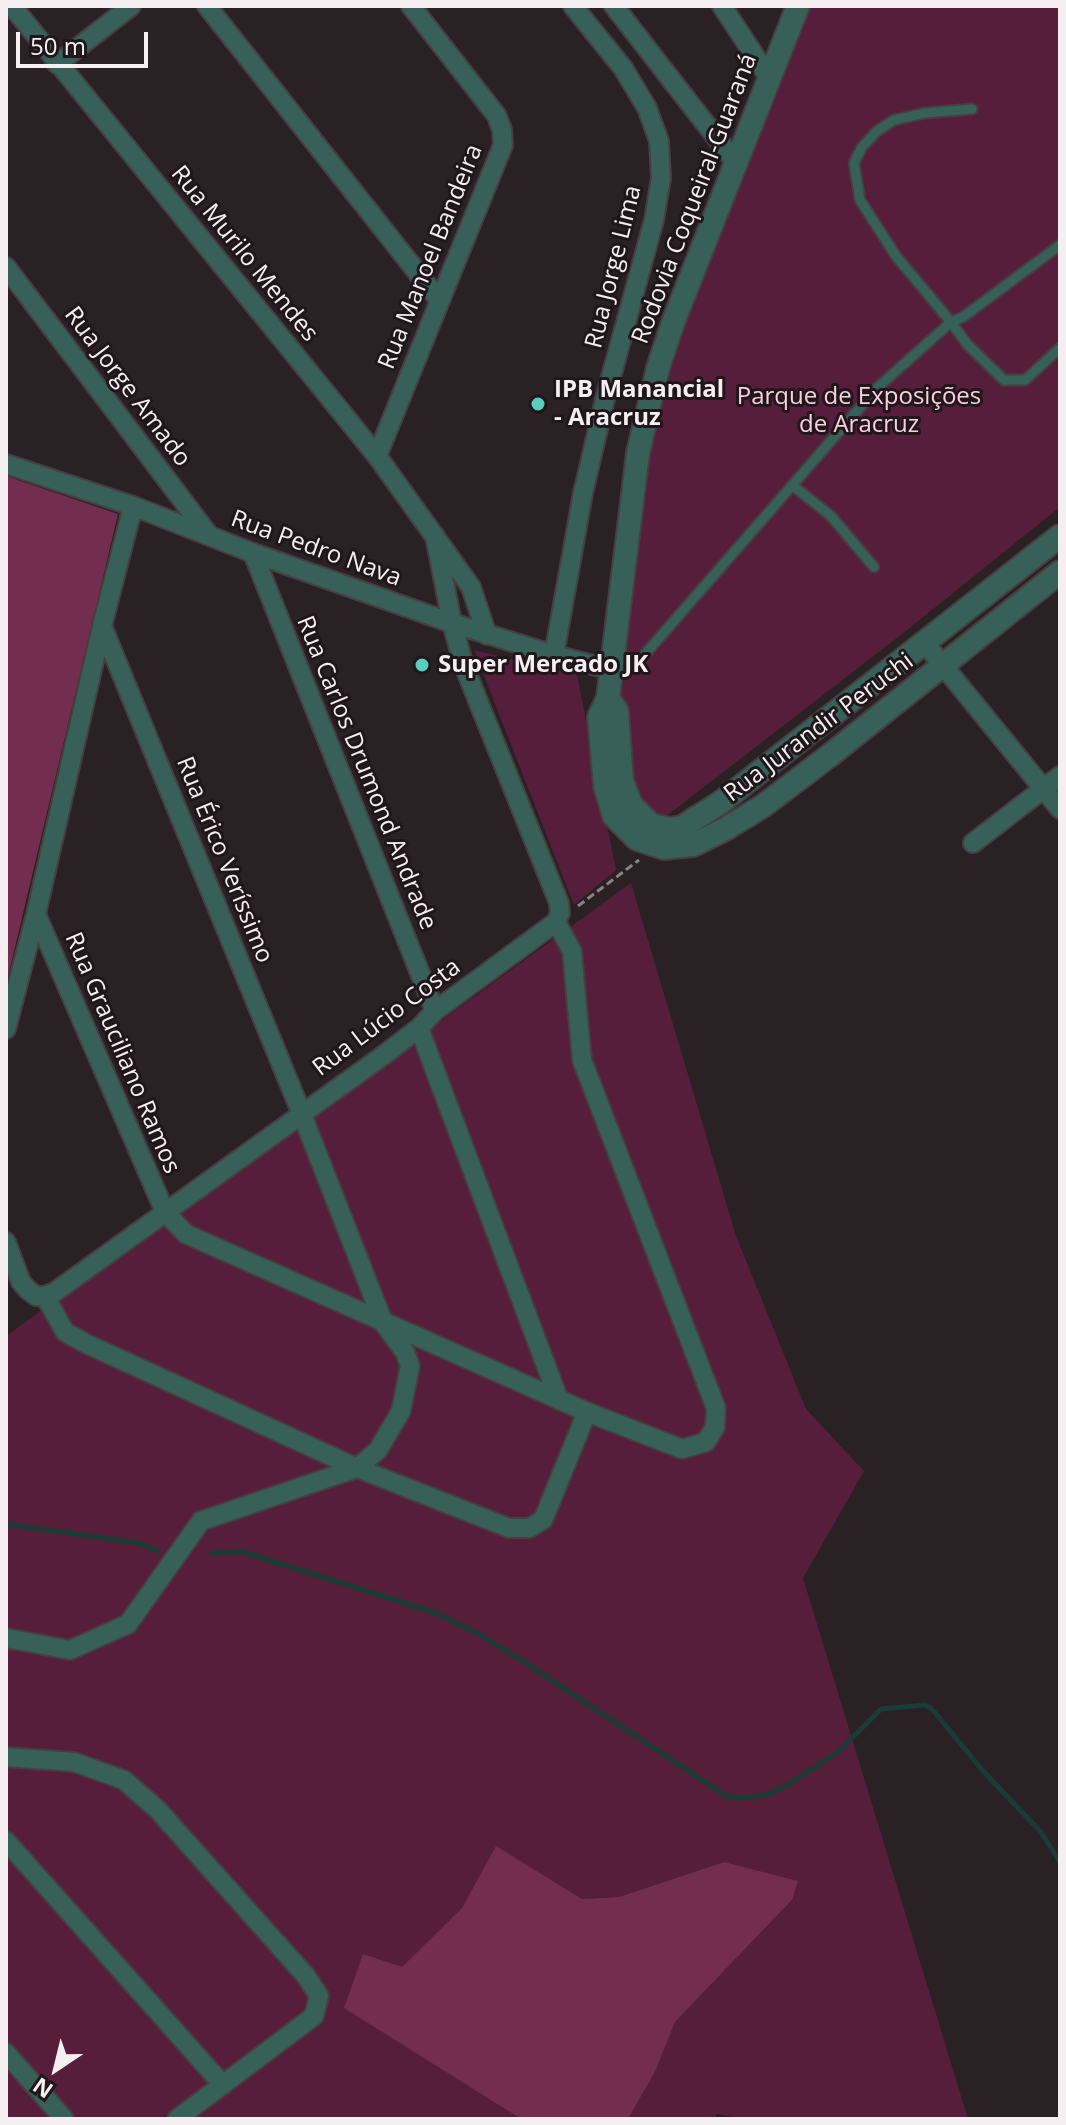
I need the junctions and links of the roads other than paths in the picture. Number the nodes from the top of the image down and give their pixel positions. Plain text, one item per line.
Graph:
1 (12, 6) edge
2 (131, 6) edge
3 (207, 6) edge
4 (411, 6) edge
5 (573, 6) edge
6 (614, 6) edge
7 (722, 6) edge
8 (798, 6) edge
9 (57, 64) junction
10 (768, 76) junction
11 (972, 109) dead end
12 (736, 163) junction
13 (1060, 245) edge
14 (6, 267) edge
15 (439, 300) junction
16 (951, 322) junction
17 (1060, 348) edge
18 (377, 456) junction
19 (6, 464) edge
20 (792, 485) junction
21 (133, 506) junction
22 (435, 536) junction
23 (1060, 536) edge
24 (210, 537) junction
25 (253, 553) junction
26 (874, 567) dead end
27 (1060, 572) edge
28 (452, 623) junction
29 (102, 626) junction
30 (487, 635) junction
31 (924, 642) junction
32 (554, 655) junction
33 (945, 666) junction
34 (623, 669) junction
35 (610, 745) junction
36 (1060, 776) edge
37 (1044, 788) junction
38 (1060, 809) edge
39 (973, 843) dead end
40 (36, 914) junction
41 (556, 922) junction
42 (435, 1011) junction
43 (419, 1028) junction
44 (6, 1029) edge
45 (301, 1112) junction
46 (165, 1212) junction
47 (6, 1242) edge
48 (45, 1296) junction
49 (384, 1324) junction
50 (559, 1400) junction
51 (587, 1412) junction
52 (357, 1468) junction
53 (6, 1638) edge
54 (6, 1757) edge
55 (6, 1841) edge
56 (6, 2053) edge
57 (223, 2085) junction
58 (64, 2119) edge
59 (177, 2119) edge

1 - 9 street, Rua Murilo Mendes
2 - 9 street
3 - 15 street
4 - 15 street, Rua Manoel Bandeira
5 - 32 street, Rua Jorge Lima
6 - 12 street
7 - 10 street
8 - 10 street, Rodovia Coqueiral-Guaraná
9 - 18 street, Rua Murilo Mendes
10 - 12 street, Rodovia Coqueiral-Guaraná
11 - 16 lane
12 - 34 street, Rodovia Coqueiral-Guaraná
13 - 16 lane
14 - 24 street, Rua Jorge Amado
15 - 18 street, Rua Manoel Bandeira
16 - 17 lane
16 - 20 lane
18 - 22 street, Rua Murilo Mendes
19 - 21 street, Rua Pedro Nava
20 - 26 lane
20 - 34 lane
21 - 24 street, Rua Pedro Nava
21 - 29 street
22 - 28 street, Rua Murilo Mendes
22 - 30 street, Rua Murilo Mendes
23 - 31 street, Rua Jurandir Peruchi
24 - 25 street, Rua Pedro Nava
25 - 28 street, Rua Pedro Nava
25 - 42 street, Rua Carlos Drumond Andrade
27 - 33 street, Rua Jurandir Peruchi
28 - 30 street, Rua Pedro Nava
28 - 41 street
29 - 40 street
29 - 45 street, Rua Érico Veríssimo
30 - 32 street, Rua Pedro Nava
31 - 33 street
31 - 35 street, Rua Jurandir Peruchi
32 - 34 street, Rua Pedro Nava
33 - 35 street, Rua Jurandir Peruchi
33 - 37 street
34 - 35 street, Rodovia Coqueiral-Guaraná
36 - 37 street
37 - 38 street
37 - 39 street
40 - 44 street
40 - 46 street, Rua Grauciliano Ramos
41 - 42 street, Rua Lúcio Costa
41 - 51 street
42 - 43 street, Rua Lúcio Costa
43 - 45 street, Rua Lúcio Costa
43 - 50 street
45 - 46 street, Rua Lúcio Costa
45 - 49 street, Rua Érico Veríssimo
46 - 48 street, Rua Lúcio Costa
46 - 49 street
47 - 48 street
48 - 52 street
49 - 50 street
49 - 52 street, Rua Érico Veríssimo
50 - 51 street
51 - 52 street
52 - 53 street
54 - 57 street
55 - 57 street
56 - 58 street
57 - 59 street

